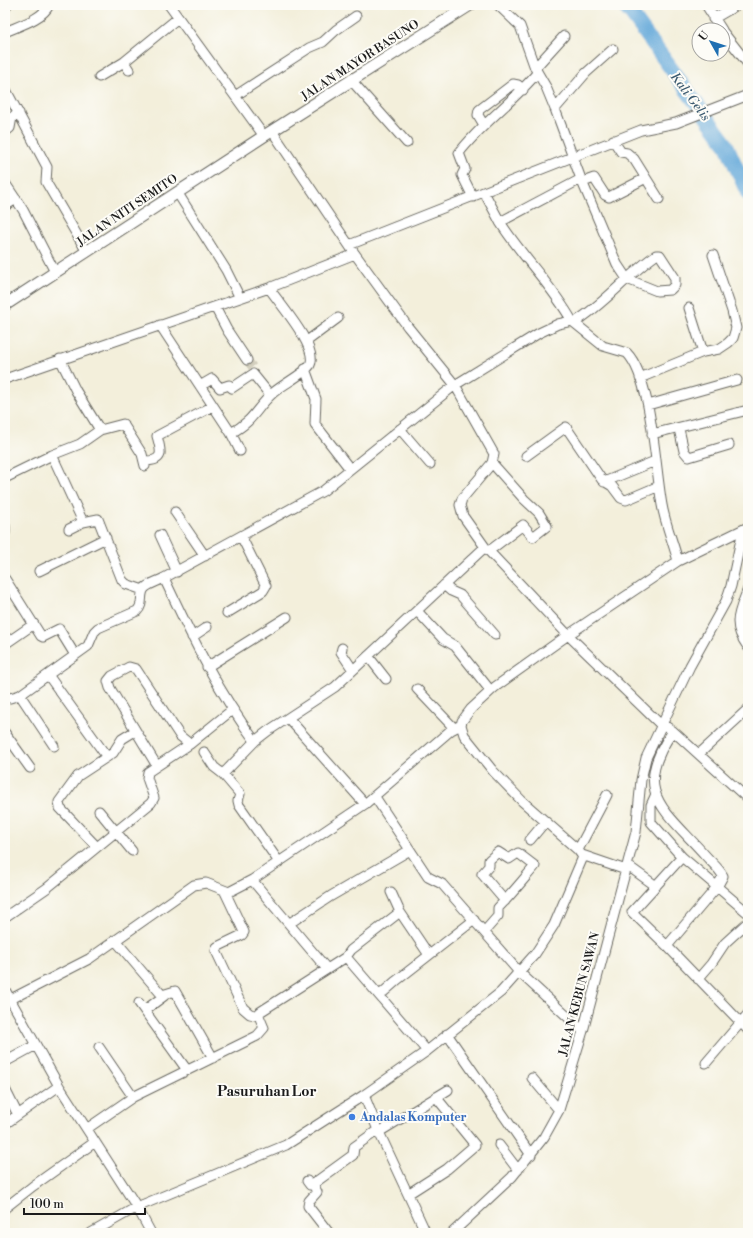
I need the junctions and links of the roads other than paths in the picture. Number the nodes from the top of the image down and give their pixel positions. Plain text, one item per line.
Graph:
1 (49, 5) edge
2 (169, 5) edge
3 (468, 5) edge
4 (498, 5) edge
5 (706, 5) edge
6 (737, 5) edge
7 (356, 16) dead end
8 (178, 18) junction
9 (713, 19) junction
10 (715, 22) edge
11 (5, 32) edge
12 (564, 36) dead end
13 (731, 41) edge
14 (613, 49) dead end
15 (746, 58) edge
16 (122, 59) junction
17 (129, 70) dead end
18 (536, 70) junction
19 (99, 77) dead end
20 (351, 80) junction
21 (5, 88) edge
22 (522, 90) junction
23 (748, 95) edge
24 (235, 96) junction
25 (555, 109) junction
26 (19, 113) junction
27 (484, 125) junction
28 (5, 132) edge
29 (268, 133) junction
30 (614, 140) junction
31 (407, 143) dead end
32 (573, 156) junction
33 (646, 178) junction
34 (582, 181) junction
35 (5, 184) edge
36 (177, 192) junction
37 (484, 192) junction
38 (473, 197) junction
39 (16, 199) junction
40 (659, 200) dead end
41 (5, 206) edge
42 (500, 222) junction
43 (349, 245) junction
44 (87, 252) junction
45 (355, 254) junction
46 (713, 255) dead end
47 (56, 272) junction
48 (627, 279) junction
49 (269, 288) junction
50 (240, 298) junction
51 (5, 305) edge
52 (215, 307) junction
53 (689, 308) dead end
54 (338, 318) dead end
55 (574, 322) junction
56 (160, 325) junction
57 (307, 341) junction
58 (703, 352) junction
59 (60, 360) junction
60 (247, 360) tunnel mouth
61 (305, 369) junction
62 (640, 378) junction
63 (5, 380) edge
64 (738, 380) dead end
65 (455, 385) junction
66 (200, 386) junction
67 (270, 395) junction
68 (648, 405) junction
69 (213, 406) junction
70 (748, 410) edge
71 (400, 429) junction
72 (679, 429) junction
73 (100, 430) junction
74 (231, 432) junction
75 (652, 434) junction
76 (729, 445) dead end
77 (240, 452) dead end
78 (52, 455) junction
79 (526, 456) dead end
80 (655, 461) junction
81 (492, 463) junction
82 (430, 464) dead end
83 (350, 469) junction
84 (5, 478) edge
85 (604, 482) junction
86 (659, 486) junction
87 (175, 512) dead end
88 (83, 522) junction
89 (5, 526) edge
90 (69, 529) dead end
91 (746, 529) edge
92 (5, 533) edge
93 (160, 535) dead end
94 (241, 536) junction
95 (106, 538) junction
96 (487, 549) junction
97 (205, 556) junction
98 (678, 560) junction
99 (39, 571) dead end
100 (177, 572) junction
101 (164, 578) junction
102 (5, 579) edge
103 (444, 585) junction
104 (748, 589) edge
105 (143, 590) junction
106 (417, 611) junction
107 (227, 613) dead end
108 (287, 617) dead end
109 (34, 624) junction
110 (207, 627) dead end
111 (495, 635) dead end
112 (568, 635) junction
113 (192, 637) junction
114 (5, 644) edge
115 (748, 647) edge
116 (342, 648) dead end
117 (75, 655) junction
118 (368, 656) junction
119 (207, 667) junction
120 (354, 670) junction
121 (48, 675) junction
122 (386, 679) dead end
123 (417, 689) dead end
124 (490, 690) junction
125 (20, 695) junction
126 (7, 698) edge
127 (748, 708) edge
128 (232, 710) junction
129 (289, 719) junction
130 (457, 726) junction
131 (667, 728) junction
132 (135, 731) junction
133 (5, 733) edge
134 (255, 741) junction
135 (190, 744) junction
136 (54, 746) dead end
137 (204, 752) dead end
138 (699, 754) junction
139 (106, 757) junction
140 (157, 766) junction
141 (30, 768) dead end
142 (223, 774) junction
143 (656, 794) junction
144 (607, 795) dead end
145 (375, 796) junction
146 (748, 799) edge
147 (365, 804) junction
148 (99, 811) dead end
149 (546, 822) junction
150 (116, 832) junction
151 (530, 840) dead end
152 (97, 847) junction
153 (410, 850) junction
154 (132, 851) dead end
155 (580, 852) junction
156 (682, 857) junction
157 (279, 862) junction
158 (631, 870) junction
159 (252, 880) junction
160 (656, 886) junction
161 (717, 887) junction
162 (225, 892) junction
163 (391, 892) dead end
164 (505, 901) junction
165 (400, 912) junction
166 (748, 913) edge
167 (5, 917) edge
168 (474, 920) junction
169 (748, 922) edge
170 (290, 923) junction
171 (484, 932) junction
172 (116, 940) junction
173 (667, 946) junction
174 (429, 955) junction
175 (346, 957) junction
176 (327, 969) junction
177 (519, 972) junction
178 (698, 979) junction
179 (5, 990) edge
180 (380, 995) junction
181 (164, 996) junction
182 (11, 999) junction
183 (139, 1003) dead end
184 (144, 1010) junction
185 (748, 1014) edge
186 (259, 1016) junction
187 (738, 1021) junction
188 (748, 1030) edge
189 (583, 1031) junction
190 (447, 1034) junction
191 (36, 1045) junction
192 (99, 1047) dead end
193 (427, 1051) junction
194 (213, 1058) junction
195 (5, 1062) edge
196 (706, 1063) dead end
197 (187, 1070) junction
198 (532, 1078) dead end
199 (59, 1086) junction
200 (5, 1089) edge
201 (448, 1090) dead end
202 (364, 1095) junction
203 (133, 1097) junction
204 (436, 1097) junction
205 (559, 1110) junction
206 (18, 1115) junction
207 (5, 1124) edge
208 (88, 1128) junction
209 (379, 1131) junction
210 (95, 1142) junction
211 (500, 1145) dead end
212 (531, 1154) junction
213 (518, 1170) junction
214 (408, 1194) junction
215 (6, 1206) edge
216 (137, 1207) junction
217 (91, 1233) edge
218 (151, 1233) edge
219 (329, 1233) edge
220 (426, 1233) edge
221 (452, 1233) edge

1 - 11 street
2 - 8 street
3 - 20 main road, JALAN MAYOR BASUNO
4 - 18 street
5 - 9 street
6 - 9 street
7 - 24 street
8 - 16 street
8 - 24 street
9 - 10 street
12 - 18 street
13 - 15 street
14 - 25 street
16 - 17 street
16 - 19 street
18 - 22 street
18 - 25 street
20 - 29 main road, JALAN MAYOR BASUNO
20 - 31 street
21 - 26 street
22 - 27 street
22 - 27 street
23 - 30 street
24 - 29 street
25 - 32 street
26 - 28 street
26 - 44 street
27 - 38 street
29 - 36 main road, JALAN NITI SEMITO
29 - 43 street
30 - 32 street
30 - 33 street
32 - 34 street
32 - 37 street
33 - 34 street
33 - 40 street
34 - 42 street
34 - 48 street
35 - 39 street
36 - 44 main road, JALAN NITI SEMITO
36 - 50 street
37 - 38 street
37 - 42 street
38 - 43 street
39 - 41 street
39 - 47 street
42 - 55 street
43 - 45 street
44 - 47 main road, JALAN NITI SEMITO
45 - 49 street
45 - 65 street
46 - 58 street
47 - 51 main road, JALAN NITI SEMITO
48 - 48 street
48 - 55 street
49 - 50 street
49 - 57 street
50 - 52 street
52 - 56 street
52 - 60 street
53 - 58 street
54 - 57 street
55 - 62 street
55 - 65 street
56 - 59 street
56 - 66 street
57 - 61 street
58 - 62 street
59 - 63 street
59 - 73 street
61 - 67 street
61 - 83 street
62 - 68 street
64 - 68 street
65 - 71 street
65 - 81 street
66 - 67 street
66 - 69 street
67 - 74 street
68 - 75 street
69 - 73 street
69 - 74 street
70 - 72 street
71 - 82 street
71 - 83 street
72 - 75 street
72 - 76 street
73 - 78 street
74 - 77 street
75 - 80 street
78 - 84 street
78 - 88 street
79 - 85 street
80 - 85 street
80 - 86 street
81 - 96 street
81 - 96 street
83 - 94 street
85 - 86 street
86 - 98 street
87 - 97 street
88 - 90 street
88 - 95 street
89 - 92 street
91 - 98 street
91 - 131 street
93 - 100 street
94 - 97 street
94 - 107 street
95 - 99 street
95 - 105 street
96 - 103 street
96 - 112 street
97 - 100 street
98 - 112 street
100 - 101 street
101 - 105 street
101 - 113 street
102 - 109 street
103 - 106 street
103 - 111 street
104 - 115 street
105 - 117 street
106 - 118 street
106 - 124 street
108 - 119 street
109 - 114 street
109 - 117 street
110 - 113 street
112 - 124 street
112 - 131 street
113 - 119 street
116 - 120 street
117 - 121 street
118 - 120 street
118 - 122 street
119 - 128 street
120 - 129 street
121 - 125 street
121 - 139 street
123 - 130 street
124 - 130 street
125 - 126 street
125 - 136 street
127 - 138 street
128 - 134 street
128 - 135 street
129 - 134 street
129 - 147 street
130 - 145 street
130 - 149 street
131 - 138 street
131 - 143 street
131 - 158 street, JALAN KEBUN SAWAN
132 - 135 street
132 - 139 street
132 - 140 street
133 - 141 street
134 - 142 street
135 - 140 street
137 - 142 street
138 - 146 street
139 - 152 street
140 - 150 street
142 - 157 street
143 - 156 street
143 - 161 street
144 - 155 street
145 - 147 street
145 - 153 street
147 - 157 street
148 - 150 street
149 - 151 street
149 - 155 street
150 - 152 street
150 - 154 street
152 - 167 street
153 - 168 street
153 - 170 street
155 - 158 street
155 - 177 street
156 - 160 street
156 - 161 street
157 - 159 street
158 - 160 street
158 - 189 street, JALAN KEBUN SAWAN
159 - 162 street
159 - 170 street
160 - 173 street
161 - 166 street
161 - 173 street
162 - 172 street
162 - 186 street
163 - 165 street
164 - 164 street
164 - 171 street
165 - 174 street
165 - 175 street
168 - 171 street
168 - 174 street
169 - 178 street
170 - 176 street
171 - 177 street
172 - 181 street
172 - 182 street
173 - 178 street
174 - 180 street
175 - 176 street
175 - 180 street
176 - 186 street
177 - 189 street
177 - 190 street
178 - 187 street
179 - 182 street
180 - 193 street
181 - 184 street
181 - 194 street
182 - 191 street
183 - 184 street
184 - 197 street
185 - 187 street
186 - 194 street
187 - 188 street
187 - 196 street
189 - 205 street, JALAN KEBUN SAWAN
190 - 193 street
190 - 212 street
191 - 195 street
191 - 199 street
192 - 203 street
193 - 202 street
194 - 197 street
197 - 203 street
198 - 205 street
199 - 206 street
199 - 208 street
200 - 206 street
201 - 204 street
202 - 209 street
202 - 216 street
203 - 208 street
204 - 209 street
204 - 214 street
205 - 212 street, JALAN KEBUN SAWAN
206 - 207 street
208 - 210 street
209 - 214 street
209 - 219 street
210 - 215 street
210 - 216 street
211 - 213 street
212 - 213 street, JALAN KEBUN SAWAN
213 - 221 street, JALAN KEBUN SAWAN
214 - 220 street
216 - 217 street
216 - 218 street

